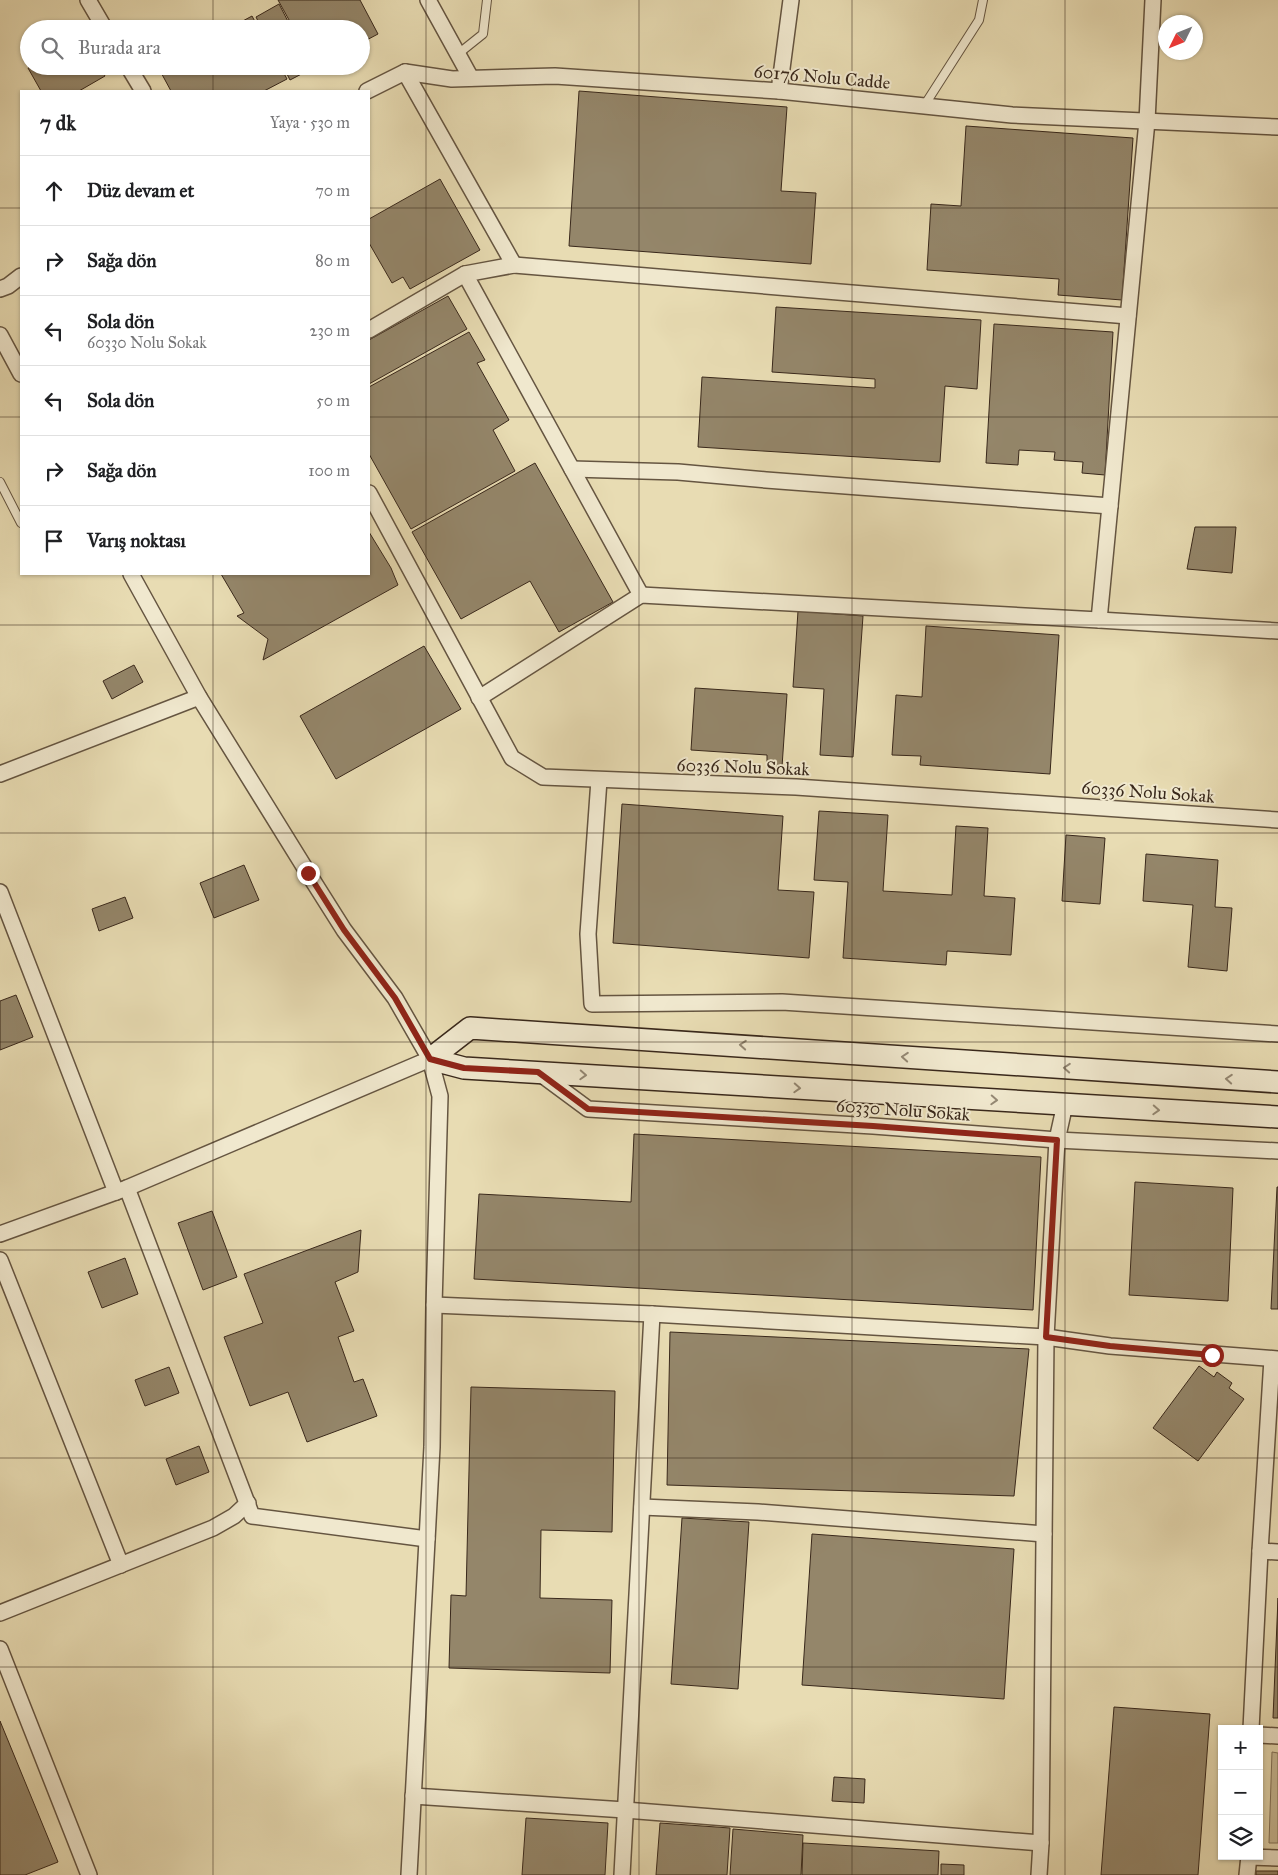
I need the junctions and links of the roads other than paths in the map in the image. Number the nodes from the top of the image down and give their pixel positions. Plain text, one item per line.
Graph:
1 (88, 0) edge
2 (428, 0) edge
3 (487, 0) edge
4 (791, 0) edge
5 (983, 0) edge
6 (1153, 0) edge
7 (100, 20) edge
8 (458, 54) junction
9 (405, 72) junction
10 (133, 75) edge
11 (471, 78) junction
12 (142, 90) edge
13 (369, 90) edge
14 (779, 91) junction
15 (924, 106) junction
16 (1147, 121) junction
17 (1278, 127) edge
18 (514, 265) junction
19 (465, 274) junction
20 (20, 277) edge
21 (0, 289) edge
22 (1128, 316) junction
23 (370, 329) edge
24 (0, 335) edge
25 (20, 372) edge
26 (572, 469) junction
27 (0, 482) edge
28 (370, 495) edge
29 (1110, 506) junction
30 (20, 521) edge
31 (132, 575) edge
32 (641, 595) junction
33 (1099, 620) junction
34 (1278, 632) edge
35 (199, 697) junction
36 (479, 698) junction
37 (0, 774) edge
38 (599, 780) junction
39 (1278, 820) edge
40 (0, 892) edge
41 (1278, 1034) edge
42 (430, 1059) junction
43 (538, 1072) junction
44 (1278, 1082) edge
45 (1065, 1104) junction
46 (1278, 1117) edge
47 (1057, 1140) junction
48 (1278, 1151) edge
49 (122, 1190) junction
50 (0, 1234) edge
51 (0, 1260) edge
52 (434, 1305) junction
53 (652, 1314) junction
54 (1046, 1337) junction
55 (1275, 1359) edge
56 (248, 1503) junction
57 (642, 1507) junction
58 (1044, 1534) junction
59 (427, 1539) junction
60 (1260, 1551) junction
61 (1278, 1552) edge
62 (121, 1565) junction
63 (0, 1613) edge
64 (0, 1649) edge
65 (1250, 1725) edge
66 (1263, 1735) edge
67 (1278, 1736) edge
68 (413, 1796) junction
69 (626, 1810) junction
70 (1041, 1843) junction
71 (1263, 1857) edge
72 (1278, 1858) edge
73 (1249, 1860) edge
74 (89, 1875) edge
75 (409, 1875) edge
76 (622, 1875) edge
77 (1039, 1875) edge
78 (1247, 1875) edge

1 - 7 street
2 - 8 street
3 - 8 lane
4 - 14 street
5 - 15 lane
6 - 16 street
8 - 11 street
9 - 11 street, 60176 Nolu Cadde
9 - 13 street
9 - 18 street
10 - 12 street
11 - 14 street, 60176 Nolu Cadde
14 - 15 street, 60176 Nolu Cadde
15 - 16 street, 60176 Nolu Cadde
16 - 17 street, 60176 Nolu Cadde
16 - 22 street
18 - 19 street
18 - 22 street
19 - 23 street
19 - 26 street
20 - 21 street
22 - 29 street
24 - 25 street
26 - 29 street
26 - 32 street
27 - 30 lane
28 - 36 street, 60336 Nolu Sokak
29 - 33 street
31 - 35 street
32 - 33 street
32 - 36 street
33 - 34 street
35 - 37 street
35 - 42 street
36 - 38 street, 60336 Nolu Sokak
38 - 39 street, 60336 Nolu Sokak
38 - 41 street
40 - 49 street
42 - 43 street
44 -> 42 street
42 - 49 street
42 - 52 street
43 -> 45 street
43 - 47 street, 60330 Nolu Sokak
45 -> 46 street
45 - 47 street
47 - 48 street, 60330 Nolu Sokak
47 - 54 street
49 - 50 street
49 - 56 street
51 - 62 street
52 - 53 street
52 - 59 street
53 - 54 street
53 - 57 street
54 - 55 street
54 - 58 street
55 - 60 street
56 - 59 street
56 - 62 street
57 - 58 street
57 - 69 street
58 - 70 street
59 - 68 street
60 - 61 street
60 - 65 street
62 - 63 street
64 - 74 street
66 - 67 street
68 - 69 street
68 - 75 street
69 - 70 street
69 - 76 street
70 - 77 street
71 - 72 street
73 - 78 street

